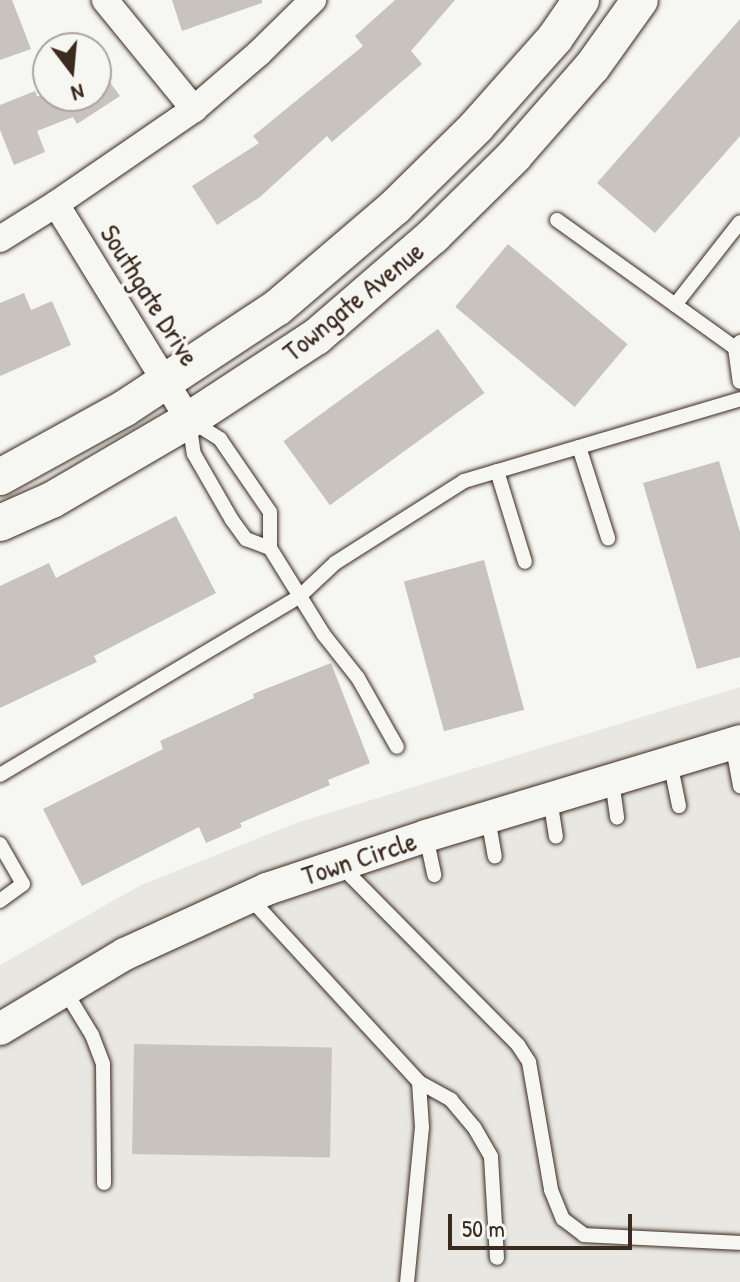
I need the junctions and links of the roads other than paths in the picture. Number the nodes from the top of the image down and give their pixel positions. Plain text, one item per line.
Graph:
1 (105, 0) edge
2 (313, 0) edge
3 (581, 0) edge
4 (640, 0) edge
5 (194, 109) junction
6 (56, 204) junction
7 (557, 220) dead end
8 (740, 222) edge
9 (0, 239) edge
10 (675, 305) junction
11 (738, 345) edge
12 (164, 381) junction
13 (740, 382) edge
14 (740, 399) edge
15 (189, 420) junction
16 (579, 447) junction
17 (497, 471) junction
18 (0, 477) edge
19 (0, 523) edge
20 (608, 538) dead end
21 (270, 548) junction
22 (525, 562) dead end
23 (300, 596) junction
24 (736, 742) edge
25 (397, 747) dead end
26 (670, 762) junction
27 (0, 775) edge
28 (612, 781) junction
29 (740, 786) edge
30 (550, 799) junction
31 (679, 806) dead end
32 (488, 818) junction
33 (617, 818) dead end
34 (426, 836) junction
35 (556, 837) dead end
36 (0, 844) edge
37 (495, 856) dead end
38 (340, 864) junction
39 (434, 875) dead end
40 (249, 897) junction
41 (0, 901) edge
42 (64, 989) junction
43 (0, 1029) edge
44 (419, 1082) junction
45 (104, 1183) dead end
46 (740, 1243) edge
47 (497, 1258) dead end
48 (407, 1282) edge

1 - 5 street
2 - 5 street
3 - 12 main road, Towngate Avenue
4 - 15 main road, Towngate Avenue
5 - 6 street
6 - 9 street
6 - 12 street, Southgate Drive
7 - 10 lane
8 - 10 lane
10 - 11 lane
11 - 13 lane
12 - 15 street, Southgate Drive
12 - 18 main road, Towngate Avenue
14 - 16 lane
15 - 19 main road, Towngate Avenue
15 - 21 lane
15 - 21 lane
16 - 17 lane
16 - 20 lane
17 - 22 lane
17 - 23 lane
21 - 23 lane
23 - 25 lane
23 - 27 lane
24 - 26 street, Town Circle
24 - 29 lane
26 - 28 street, Town Circle
26 - 31 lane
28 - 30 street, Town Circle
28 - 33 lane
30 - 32 street, Town Circle
30 - 35 lane
32 - 34 street, Town Circle
32 - 37 lane
34 - 38 street, Town Circle
34 - 39 lane
36 - 41 lane
38 - 40 street, Town Circle
38 - 46 lane
40 - 42 street, Town Circle
40 - 44 lane
42 - 43 street, Town Circle
42 - 45 lane
44 - 47 lane
44 - 48 lane

